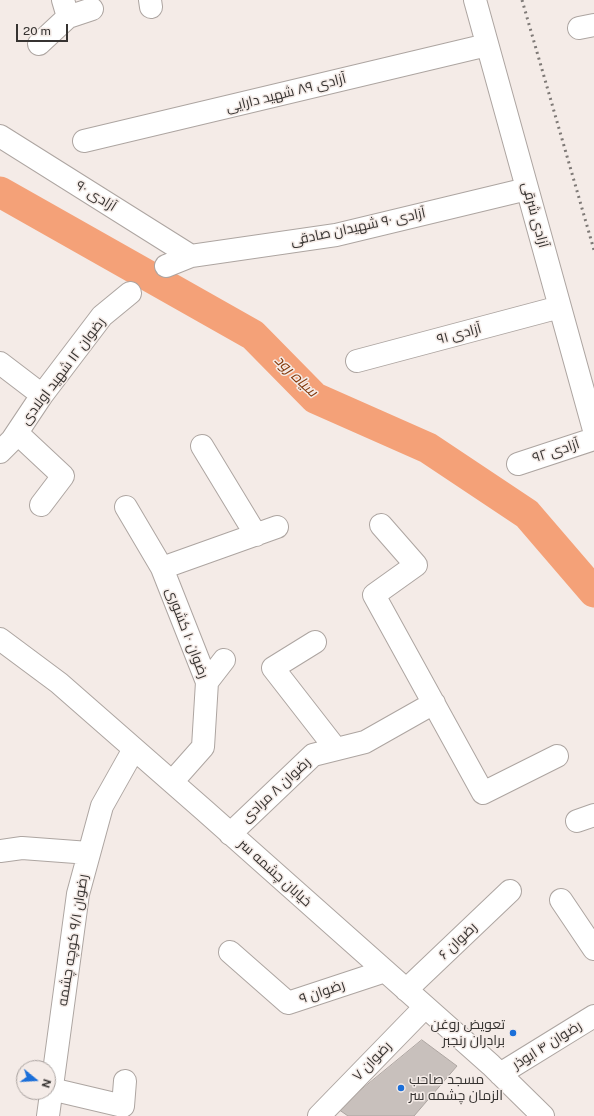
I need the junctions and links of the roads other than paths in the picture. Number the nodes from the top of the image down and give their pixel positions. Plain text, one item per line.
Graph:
1 (475, 0) edge
2 (65, 8) edge
3 (92, 9) dead end
4 (39, 44) dead end
5 (487, 45) junction
6 (0, 136) edge
7 (84, 141) dead end
8 (527, 189) junction
9 (191, 256) junction
10 (166, 266) dead end
11 (130, 293) dead end
12 (560, 307) junction
13 (357, 362) dead end
14 (0, 363) edge
15 (42, 396) junction
16 (594, 430) edge
17 (594, 439) edge
18 (7, 440) edge
19 (202, 446) dead end
20 (518, 464) dead end
21 (41, 504) dead end
22 (126, 507) dead end
23 (381, 525) dead end
24 (277, 527) dead end
25 (256, 535) junction
26 (162, 568) junction
27 (0, 640) edge
28 (314, 642) dead end
29 (224, 660) dead end
30 (207, 682) junction
31 (434, 703) junction
32 (134, 749) junction
33 (336, 750) junction
34 (557, 756) dead end
35 (172, 782) junction
36 (230, 834) junction
37 (0, 851) edge
38 (89, 853) junction
39 (510, 892) dead end
40 (561, 900) dead end
41 (594, 949) edge
42 (230, 952) dead end
43 (385, 971) junction
44 (406, 990) junction
45 (425, 1007) junction
46 (594, 1016) edge
47 (55, 1060) edge
48 (500, 1074) junction
49 (125, 1081) dead end
50 (56, 1090) edge
51 (50, 1100) edge
52 (325, 1114) edge
53 (48, 1116) edge
54 (543, 1116) edge

1 - 5 street, آزادی شرقی
2 - 3 street
2 - 4 street
5 - 7 street, آزادی ۸۹ شهید دارایی
5 - 8 street, آزادی شرقی
6 - 9 street, آزادی ۹۰
8 - 9 street, آزادی ۹۰ شهیدان صادقی
8 - 12 street, آزادی شرقی
9 - 10 street, آزادی ۹۰ شهیدان صادقی
11 - 15 street, رضوان ۱۲ شهید اولادی
12 - 13 street, آزادی ۹۱
12 - 16 street, آزادی شرقی
14 - 15 street
15 - 18 street, رضوان ۱۲ شهید اولادی
17 - 20 street, آزادی ۹۲
18 - 21 street
19 - 25 street
22 - 26 street, رضوان ۱۰ کشوری
23 - 31 street
24 - 25 street
25 - 26 street
26 - 30 street, رضوان ۱۰ کشوری
27 - 32 street, خیابان چشمه سر
28 - 33 street
29 - 30 street
30 - 35 street, رضوان ۱۰ کشوری
31 - 33 street, رضوان ۸ مرادی
31 - 34 street
32 - 35 street, خیابان چشمه سر
32 - 38 street, رضوان ۹/۱ کوچه چشمه
33 - 36 street, رضوان ۸ مرادی
35 - 36 street, خیابان چشمه سر
36 - 43 street, خیابان چشمه سر
37 - 38 street
38 - 47 street, رضوان ۹/۱ کوچه چشمه
39 - 44 street, رضوان ۶
40 - 41 street
42 - 43 street, رضوان ۹
43 - 44 street, خیابان چشمه سر
44 - 45 street, خیابان چشمه سر
45 - 48 street, خیابان چشمه سر
45 - 52 street, رضوان ۷
46 - 48 street, رضوان ۴ ابوذر
48 - 54 street, خیابان چشمه سر
49 - 50 street
51 - 53 street, رضوان ۹/۱ کوچه چشمه

